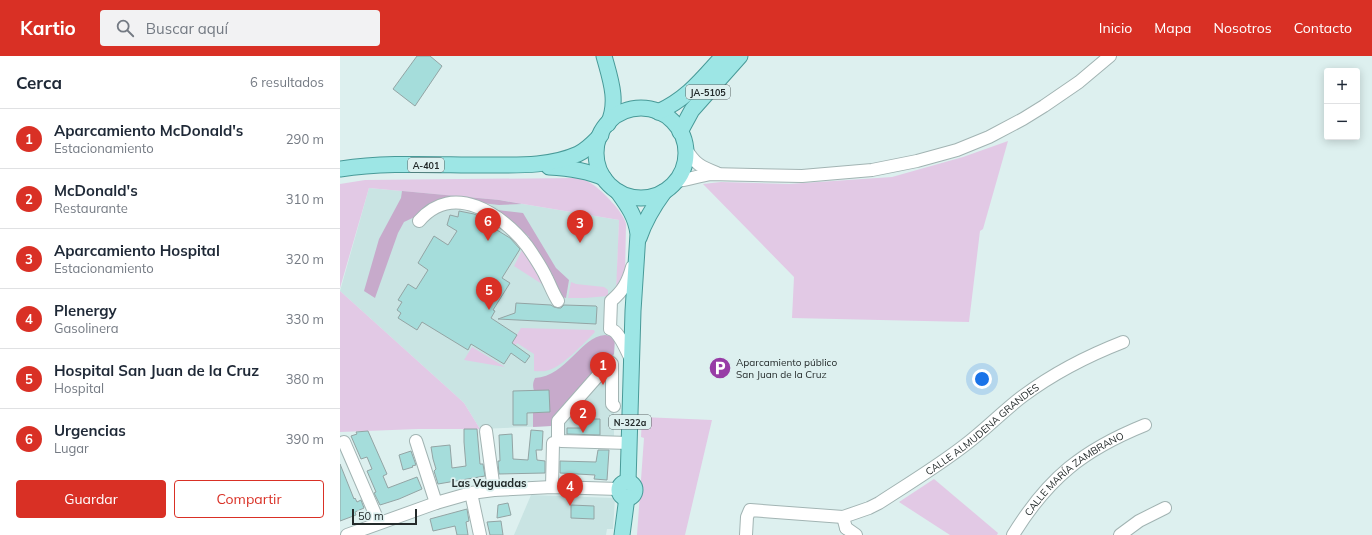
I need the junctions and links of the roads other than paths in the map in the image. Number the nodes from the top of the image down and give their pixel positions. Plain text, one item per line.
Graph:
1 (604, 56) edge
2 (723, 56) edge
3 (740, 56) edge
4 (1110, 56) edge
5 (612, 84) junction
6 (652, 111) junction
7 (604, 129) junction
8 (680, 132) junction
9 (686, 149) junction
10 (534, 165) junction
11 (340, 169) edge
12 (720, 174) junction
13 (604, 178) junction
14 (676, 182) junction
15 (618, 192) junction
16 (664, 192) junction
17 (419, 221) dead end
18 (637, 249) junction
19 (558, 301) dead end
20 (610, 301) junction
21 (633, 311) junction
22 (1123, 342) dead end
23 (632, 362) junction
24 (614, 406) dead end
25 (1145, 425) dead end
26 (486, 432) dead end
27 (416, 441) dead end
28 (344, 442) dead end
29 (553, 443) dead end
30 (629, 443) junction
31 (552, 487) junction
32 (494, 490) junction
33 (624, 490) junction
34 (470, 493) junction
35 (436, 503) junction
36 (1165, 508) dead end
37 (379, 523) junction
38 (844, 527) edge
39 (347, 535) edge
40 (480, 535) edge
41 (622, 535) edge
42 (746, 535) edge
43 (856, 535) edge
44 (1014, 535) edge
45 (1120, 535) edge

1 - 5 main road
2 - 6 main road, JA-5105
3 - 8 main road, JA-5105
4 - 12 street
5 - 6 main road
5 - 7 main road
6 - 7 main road
6 - 8 main road
7 - 10 main road, A-401
7 - 13 main road
8 - 9 main road
9 - 12 street
9 - 14 main road
10 - 11 main road, A-401
10 - 13 main road, A-401
12 - 14 street
13 - 15 main road
14 - 16 main road
15 - 16 main road
15 - 18 main road, N-322a
16 - 18 main road, N-322a
17 - 19 street
18 - 20 street
18 - 21 main road, N-322a
20 - 21 street
20 - 23 street
21 - 23 main road, N-322a
22 - 38 street, CALLE ALMUDENA GRANDES
23 - 30 main road, N-322a
24 - 30 street
25 - 44 street, CALLE MARÍA ZAMBRANO
26 - 32 street
27 - 35 street
28 - 37 street
29 - 31 street
30 - 33 main road, N-322a
31 - 32 street
31 - 33 street
32 - 34 street
33 - 41 main road, N-322a
34 - 35 street
34 - 40 street
35 - 37 street
36 - 45 street
37 - 39 street
38 - 42 street, CALLE ALMUDENA GRANDES
38 - 43 street

